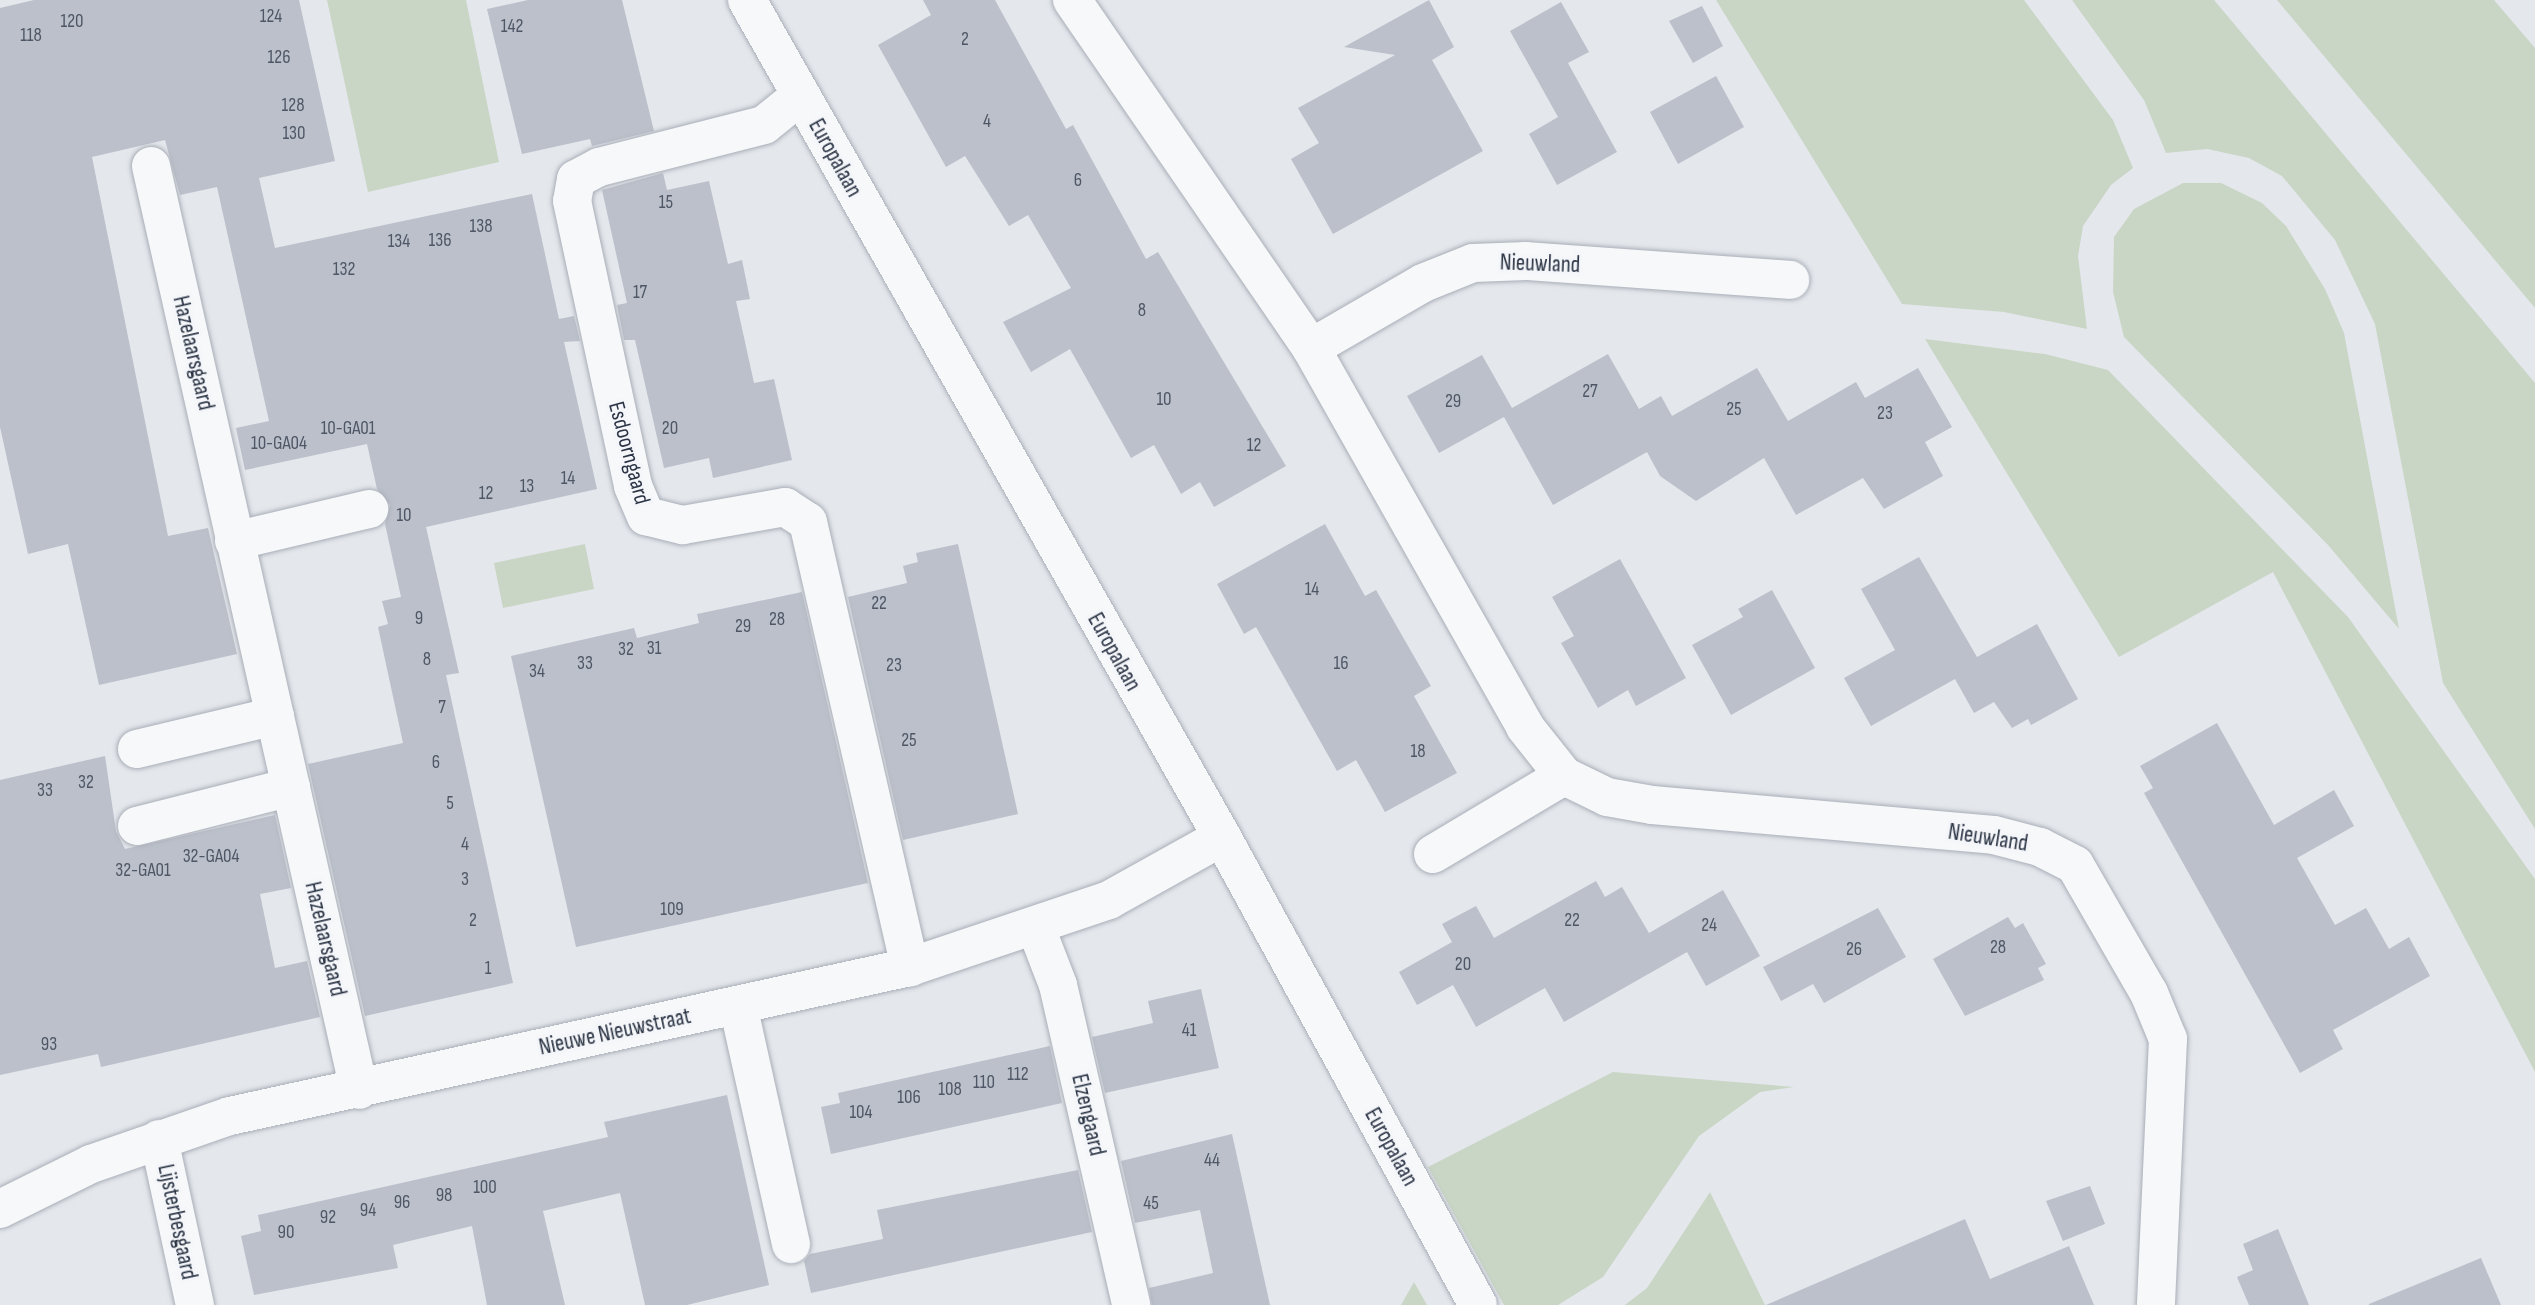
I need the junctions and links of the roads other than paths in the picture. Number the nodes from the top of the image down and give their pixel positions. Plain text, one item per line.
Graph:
1 (747, 0) edge
2 (1072, 0) edge
3 (800, 96) junction
4 (151, 166) dead end
5 (1790, 280) dead end
6 (1311, 348) junction
7 (369, 509) dead end
8 (234, 541) junction
9 (275, 716) junction
10 (137, 749) dead end
11 (1564, 776) junction
12 (290, 787) junction
13 (136, 826) dead end
14 (1222, 837) junction
15 (1433, 854) dead end
16 (1036, 929) junction
17 (910, 967) junction
18 (738, 1005) junction
19 (359, 1090) junction
20 (159, 1139) junction
21 (0, 1209) edge
22 (792, 1244) dead end
23 (195, 1305) edge
24 (1131, 1305) edge
25 (1478, 1305) edge
26 (2156, 1305) edge

1 - 3 street, Europalaan
2 - 6 street, Nieuwland
3 - 14 street, Europalaan
3 - 17 street, Esdoorngaard
4 - 8 street, Hazelaarsgaard
5 - 6 street, Nieuwland
6 - 11 street, Nieuwland
7 - 8 street
8 - 9 street, Hazelaarsgaard
9 - 10 street
9 - 12 street, Hazelaarsgaard
11 - 15 street
11 - 26 street, Nieuwland
12 - 13 street
12 - 19 street, Hazelaarsgaard
14 - 16 street, Nieuwe Nieuwstraat
14 - 25 street, Europalaan
16 - 17 street, Nieuwe Nieuwstraat
16 - 24 street, Elzengaard
17 - 18 street, Nieuwe Nieuwstraat
18 - 19 street, Nieuwe Nieuwstraat
18 - 22 street
19 - 20 street, Nieuwe Nieuwstraat
20 - 21 street, Nieuwe Nieuwstraat
20 - 23 street, Lijsterbesgaard

